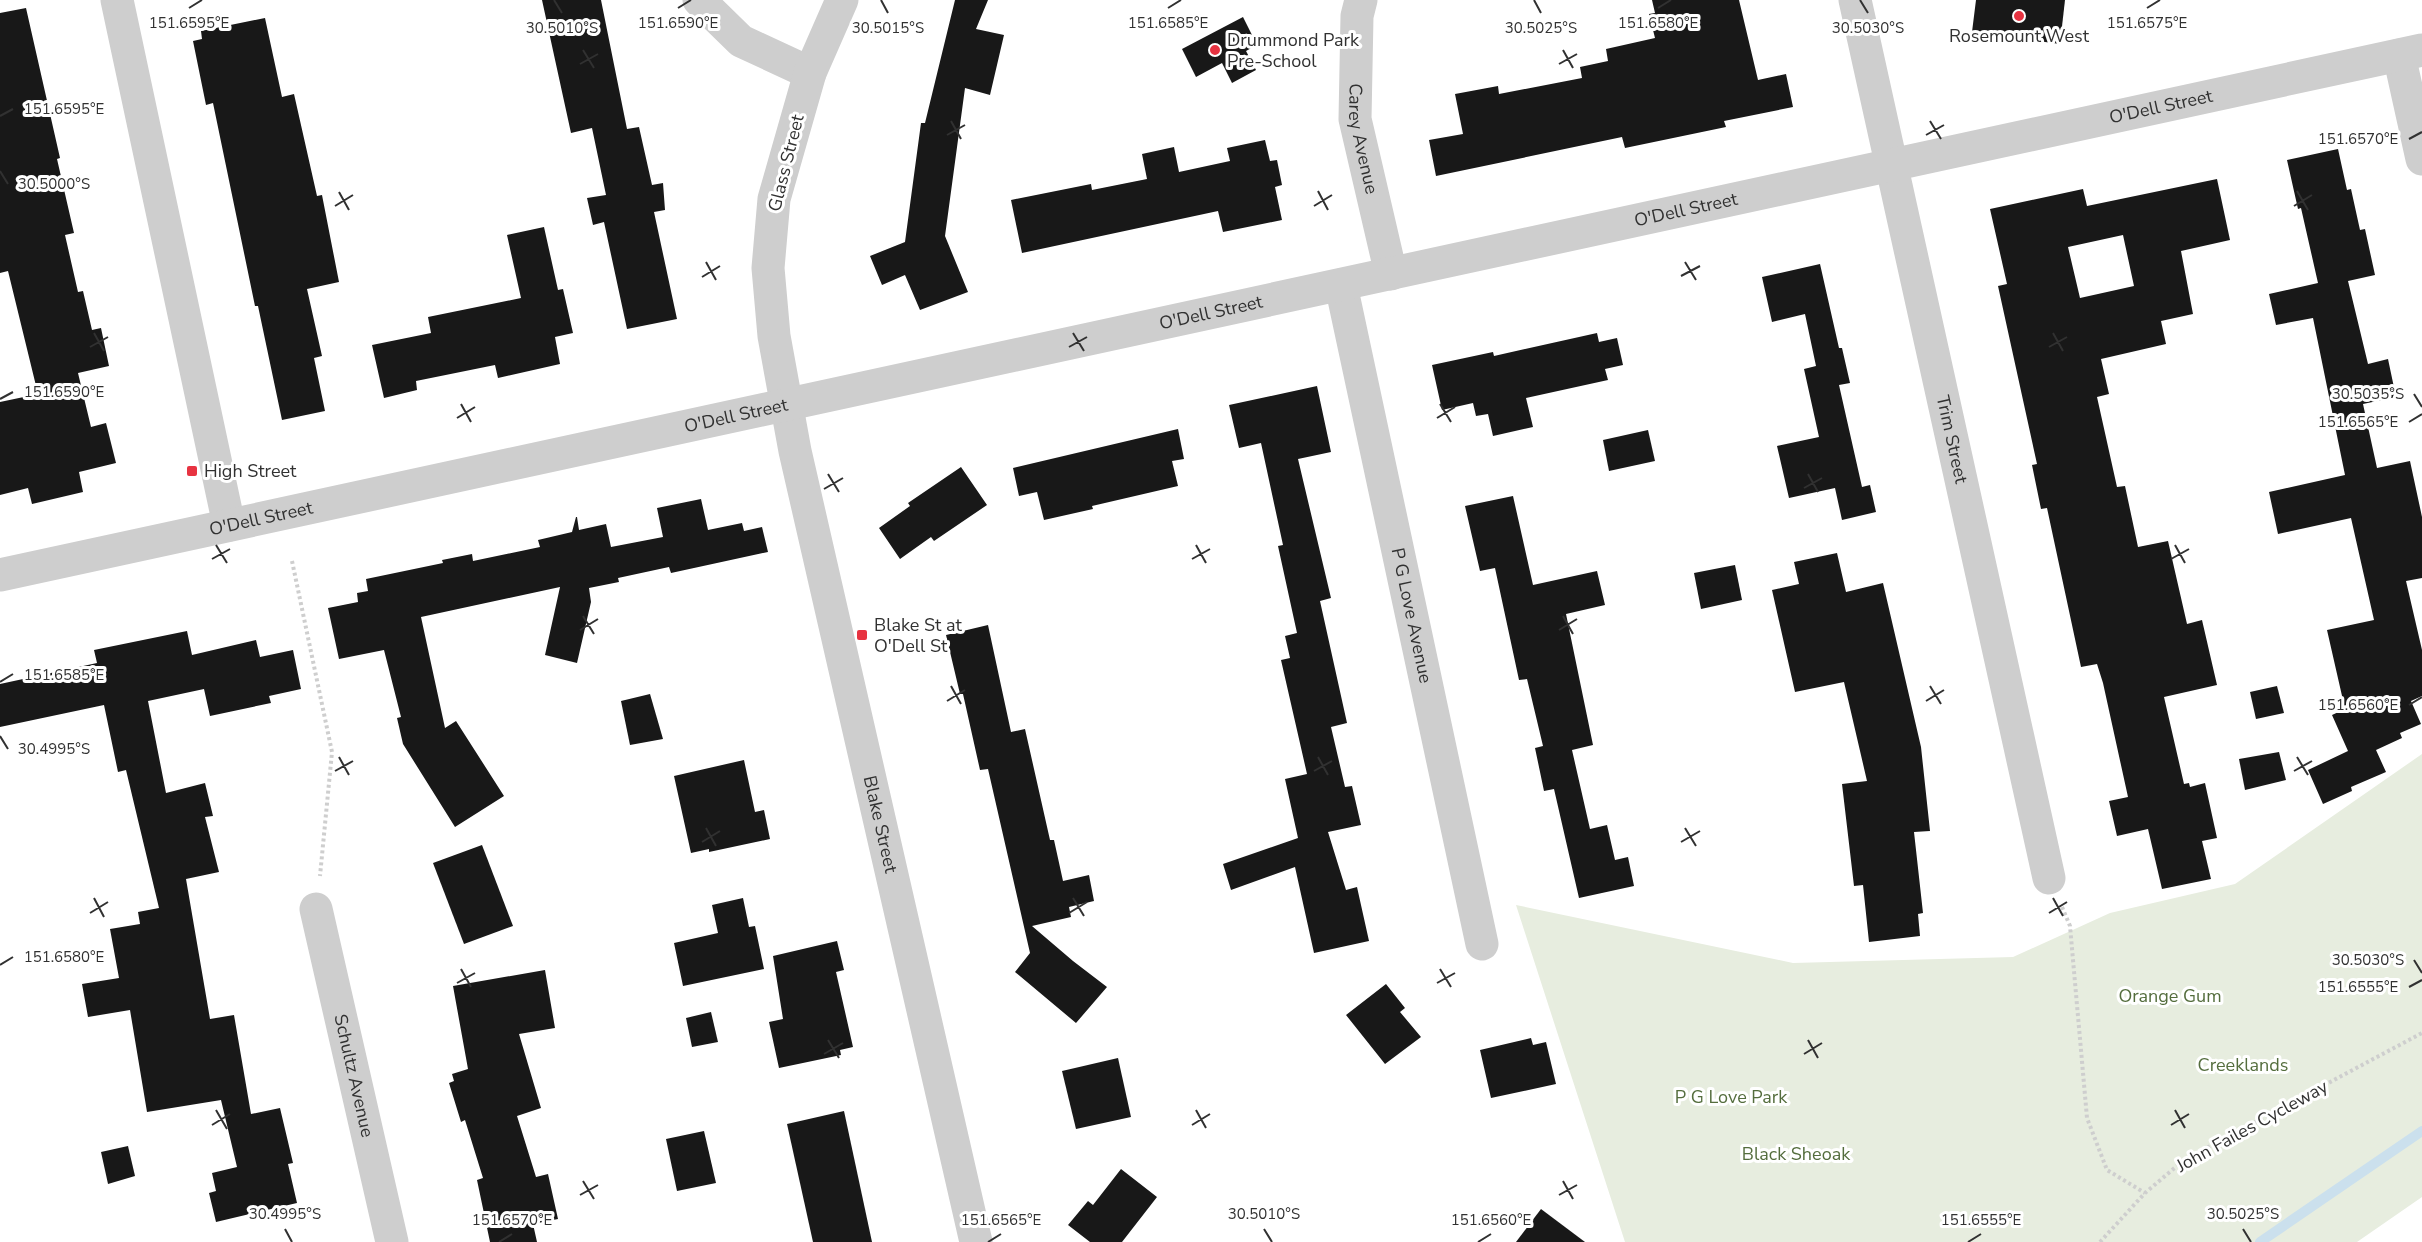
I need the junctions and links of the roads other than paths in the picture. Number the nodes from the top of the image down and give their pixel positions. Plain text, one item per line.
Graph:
1 (117, 0) edge
2 (699, 0) edge
3 (842, 0) edge
4 (1361, 0) edge
5 (1856, 0) edge
6 (2411, 52) edge
7 (810, 73) junction
8 (2422, 159) edge
9 (1892, 166) junction
10 (1391, 274) junction
11 (1341, 285) junction
12 (786, 405) junction
13 (229, 525) junction
14 (0, 575) edge
15 (2049, 878) dead end
16 (316, 909) dead end
17 (1482, 944) dead end
18 (392, 1242) edge
19 (976, 1242) edge

1 - 13 street
2 - 7 street
3 - 7 street, Glass Street
4 - 10 street, Carey Avenue
5 - 9 street, Trim Street
6 - 8 street
6 - 9 street, O'Dell Street
7 - 12 street, Glass Street
9 - 10 street, O'Dell Street
9 - 15 street, Trim Street
10 - 11 street, O'Dell Street
11 - 12 street, O'Dell Street
11 - 17 street, P G Love Avenue
12 - 13 street, O'Dell Street
12 - 19 street, Blake Street
13 - 14 street, O'Dell Street
16 - 18 street, Schultz Avenue

